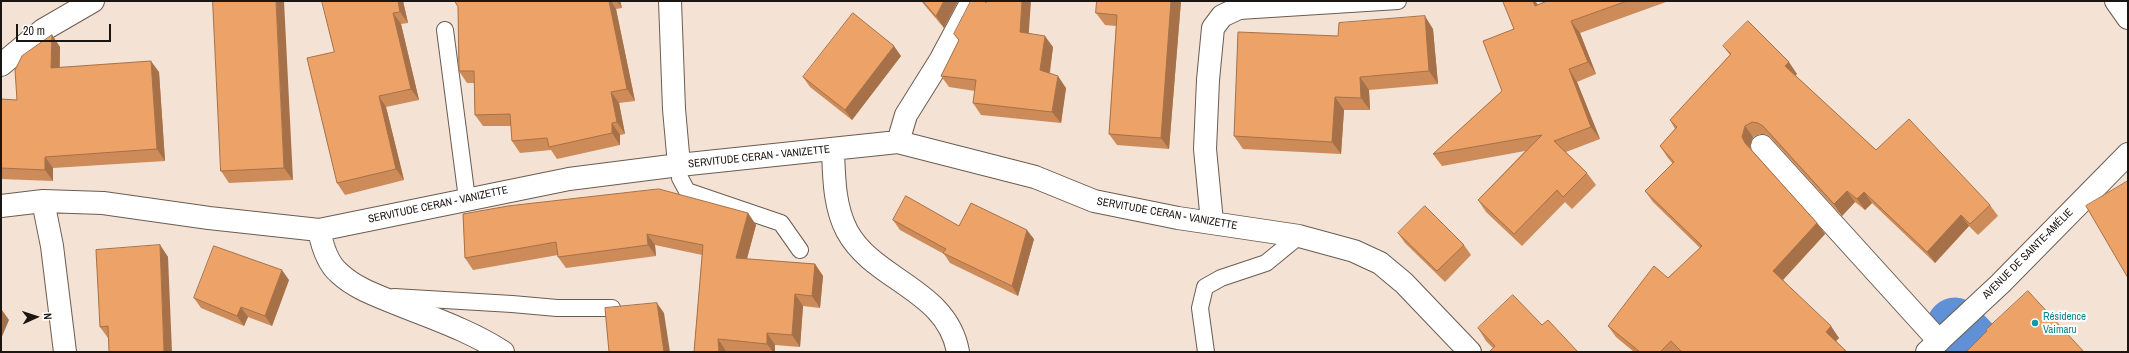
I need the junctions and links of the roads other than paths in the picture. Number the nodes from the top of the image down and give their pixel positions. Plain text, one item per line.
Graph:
1 (93, 1) edge
2 (670, 1) edge
3 (972, 1) edge
4 (1254, 1) edge
5 (1398, 1) edge
6 (2116, 1) edge
7 (1224, 10) edge
8 (2128, 18) edge
9 (445, 30) dead end
10 (1, 65) edge
11 (898, 142) junction
12 (1762, 146) dead end
13 (833, 150) junction
14 (2128, 154) edge
15 (679, 165) junction
16 (467, 199) junction
17 (44, 201) junction
18 (1, 206) edge
19 (1212, 222) junction
20 (318, 230) junction
21 (1299, 236) junction
22 (800, 250) dead end
23 (379, 296) junction
24 (612, 308) edge
25 (1933, 346) edge
26 (65, 352) edge
27 (502, 352) edge
28 (958, 352) edge
29 (1206, 352) edge
30 (1470, 352) edge

1 - 10 street
2 - 15 street
3 - 11 street
4 - 7 street
5 - 7 lane
6 - 8 street
7 - 19 street
9 - 16 lane
11 - 13 street, SERVITUDE CERAN - VANIZETTE
11 - 19 street, SERVITUDE CERAN - VANIZETTE
12 - 25 street
13 - 15 street, SERVITUDE CERAN - VANIZETTE
13 - 28 street
14 - 25 street, AVENUE DE SAINTE-AMÉLIE
15 - 16 street, SERVITUDE CERAN - VANIZETTE
15 - 22 lane
16 - 20 street, SERVITUDE CERAN - VANIZETTE
17 - 18 street, SERVITUDE CERAN - VANIZETTE
17 - 20 street, SERVITUDE CERAN - VANIZETTE
17 - 26 street
19 - 21 street, SERVITUDE CERAN - VANIZETTE
20 - 23 street
21 - 29 lane
21 - 30 street, SERVITUDE CERAN - VANIZETTE
23 - 24 lane
23 - 27 street

